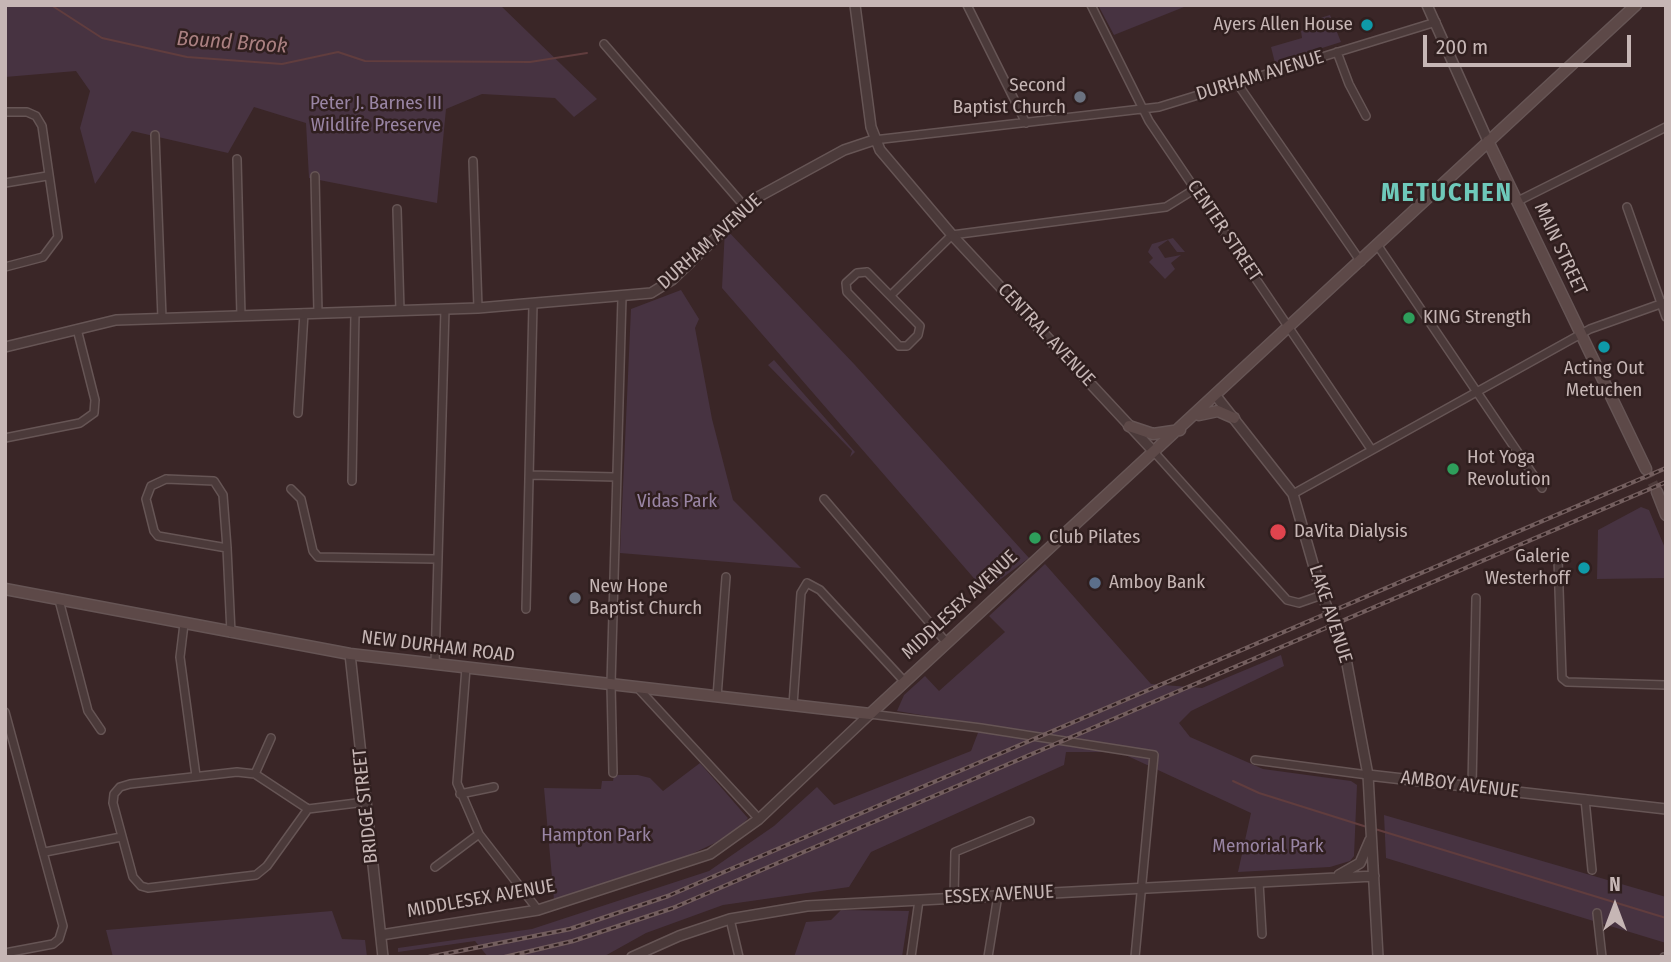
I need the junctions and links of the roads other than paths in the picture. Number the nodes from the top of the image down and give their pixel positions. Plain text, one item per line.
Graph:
1 (855, 5) edge
2 (967, 5) edge
3 (1091, 5) edge
4 (1427, 5) edge
5 (1636, 5) edge
6 (1436, 22) junction
7 (604, 44) dead end
8 (1338, 52) junction
9 (1237, 83) junction
10 (1143, 110) junction
11 (5, 112) edge
12 (1366, 116) dead end
13 (1026, 123) junction
14 (1666, 127) edge
15 (155, 135) dead end
16 (874, 140) junction
17 (1488, 141) junction
18 (237, 159) dead end
19 (473, 160) dead end
20 (47, 176) junction
21 (315, 176) dead end
22 (5, 183) edge
23 (1195, 189) junction
24 (1518, 201) junction
25 (746, 207) junction
26 (1627, 207) dead end
27 (397, 209) dead end
28 (952, 235) junction
29 (1378, 246) junction
30 (1361, 262) junction
31 (5, 267) edge
32 (891, 295) junction
33 (622, 298) junction
34 (1663, 303) edge
35 (533, 304) junction
36 (478, 308) junction
37 (445, 309) junction
38 (400, 311) junction
39 (304, 313) junction
40 (318, 313) junction
41 (355, 313) junction
42 (241, 316) junction
43 (1666, 317) edge
44 (162, 318) junction
45 (78, 329) junction
46 (1289, 329) junction
47 (1581, 334) junction
48 (5, 347) edge
49 (1476, 391) junction
50 (1216, 397) junction
51 (298, 413) dead end
52 (1195, 416) junction
53 (1234, 418) junction
54 (1129, 426) junction
55 (1180, 430) junction
56 (5, 439) edge
57 (1371, 449) junction
58 (1155, 453) junction
59 (1646, 469) tunnel mouth
60 (531, 475) junction
61 (615, 477) junction
62 (352, 481) dead end
63 (1542, 488) dead end
64 (290, 489) dead end
65 (1657, 492) tunnel mouth
66 (1293, 494) junction
67 (824, 499) dead end
68 (1666, 515) edge
69 (227, 548) junction
70 (1558, 558) dead end
71 (437, 559) junction
72 (726, 577) dead end
73 (5, 589) edge
74 (1322, 595) junction
75 (1476, 598) dead end
76 (60, 600) junction
77 (526, 609) dead end
78 (184, 624) junction
79 (231, 633) junction
80 (946, 642) junction
81 (350, 654) junction
82 (435, 664) junction
83 (466, 668) junction
84 (904, 681) junction
85 (611, 684) junction
86 (1666, 685) edge
87 (637, 687) junction
88 (716, 696) junction
89 (793, 705) junction
90 (5, 712) edge
91 (870, 714) junction
92 (101, 730) dead end
93 (8, 733) edge
94 (271, 738) dead end
95 (1255, 760) dead end
96 (613, 773) dead end
97 (255, 774) junction
98 (1368, 775) junction
99 (196, 776) junction
100 (1472, 786) junction
101 (494, 787) dead end
102 (460, 794) junction
103 (1586, 799) junction
104 (365, 802) junction
105 (1666, 808) edge
106 (308, 809) junction
107 (759, 819) junction
108 (1030, 821) dead end
109 (479, 834) junction
110 (1371, 835) junction
111 (121, 837) junction
112 (45, 852) junction
113 (435, 867) dead end
114 (1592, 870) dead end
115 (1374, 876) junction
116 (1333, 878) junction
117 (1259, 882) junction
118 (1141, 888) junction
119 (998, 895) junction
120 (954, 898) junction
121 (919, 900) junction
122 (538, 910) junction
123 (1597, 913) dead end
124 (730, 919) junction
125 (1262, 934) dead end
126 (381, 935) junction
127 (5, 953) edge
128 (383, 953) edge
129 (632, 957) edge
130 (738, 957) edge
131 (911, 957) edge
132 (988, 957) edge
133 (1135, 957) edge
134 (1378, 957) edge
135 (1602, 957) edge

1 - 16 street
2 - 13 street
3 - 10 street, CENTER STREET
4 - 6 street, MAIN STREET
5 - 17 main road, MIDDLESEX AVENUE
6 - 8 street, DURHAM AVENUE
6 - 17 street, MAIN STREET
7 - 25 street
8 - 9 street, DURHAM AVENUE
8 - 12 street
9 - 10 street, DURHAM AVENUE
9 - 30 street
10 - 13 street, DURHAM AVENUE
10 - 23 street, CENTER STREET
11 - 20 street
13 - 16 street, DURHAM AVENUE
14 - 24 street
15 - 44 street
16 - 25 street, DURHAM AVENUE
16 - 28 street, CENTRAL AVENUE
17 - 24 main road, MAIN STREET
17 - 29 main road, MIDDLESEX AVENUE
18 - 42 street
19 - 36 street
20 - 22 street
20 - 31 street
21 - 40 street
23 - 28 street
23 - 46 street, CENTER STREET
24 - 47 main road, MAIN STREET
25 - 33 street, DURHAM AVENUE
26 - 34 street
27 - 38 street
28 - 32 street
28 - 54 street, CENTRAL AVENUE
29 - 30 main road, MIDDLESEX AVENUE
29 - 49 street
30 - 46 main road, MIDDLESEX AVENUE
32 - 32 street
33 - 35 street, DURHAM AVENUE
33 - 61 street
34 - 43 street
34 - 47 street
35 - 36 street, DURHAM AVENUE
35 - 60 street
36 - 37 street, DURHAM AVENUE
37 - 38 street, DURHAM AVENUE
37 - 71 street
38 - 41 street, DURHAM AVENUE
39 - 40 street, DURHAM AVENUE
39 - 42 street, DURHAM AVENUE
39 - 51 street
40 - 41 street, DURHAM AVENUE
41 - 62 street
42 - 44 street, DURHAM AVENUE
44 - 45 street, DURHAM AVENUE
45 - 48 street, DURHAM AVENUE
45 - 56 street
46 - 50 main road, MIDDLESEX AVENUE
46 - 57 street, CENTER STREET
47 - 49 street
47 - 59 main road, MAIN STREET
49 - 57 street
49 - 63 street
50 - 52 main road, MIDDLESEX AVENUE
50 - 53 street, LAKE AVENUE
52 - 53 main road
52 - 55 main road, MIDDLESEX AVENUE
53 - 66 street, LAKE AVENUE
54 - 55 main road
54 - 58 street, CENTRAL AVENUE
55 - 58 main road, MIDDLESEX AVENUE
57 - 66 street
58 - 74 street, CENTRAL AVENUE
58 - 80 main road, MIDDLESEX AVENUE
60 - 61 street
60 - 77 street
61 - 85 street
64 - 71 street
65 - 68 main road
66 - 74 street, LAKE AVENUE
67 - 80 street
69 - 69 street
69 - 79 street
70 - 86 street
71 - 82 street
72 - 88 street
73 - 76 main road, NEW DURHAM ROAD
74 - 98 street, LAKE AVENUE
75 - 100 street
76 - 78 main road, NEW DURHAM ROAD
76 - 92 street
78 - 79 main road, NEW DURHAM ROAD
78 - 99 street
79 - 81 main road, NEW DURHAM ROAD
80 - 84 main road, MIDDLESEX AVENUE
81 - 82 main road, NEW DURHAM ROAD
81 - 104 street, BRIDGE STREET
82 - 83 main road, NEW DURHAM ROAD
83 - 85 main road, NEW DURHAM ROAD
83 - 102 street
84 - 89 street
84 - 91 main road, MIDDLESEX AVENUE
85 - 87 main road, NEW DURHAM ROAD
85 - 96 street
87 - 88 main road, NEW DURHAM ROAD
87 - 107 street
88 - 89 main road, NEW DURHAM ROAD
89 - 91 main road, NEW DURHAM ROAD
90 - 93 street
91 - 107 street, MIDDLESEX AVENUE
91 - 118 street
93 - 112 street
94 - 97 street
95 - 98 street, AMBOY AVENUE
97 - 99 street
97 - 106 street
98 - 100 street, AMBOY AVENUE
98 - 110 street, LAKE AVENUE
99 - 111 street
100 - 103 street, AMBOY AVENUE
101 - 102 street
102 - 109 street
103 - 105 street, AMBOY AVENUE
103 - 114 street
104 - 106 street
104 - 126 street, BRIDGE STREET
106 - 111 street
107 - 122 street, MIDDLESEX AVENUE
108 - 120 street
109 - 113 street
109 - 122 street
110 - 115 street
110 - 116 street
111 - 112 street
112 - 127 street
115 - 116 street, ESSEX AVENUE
115 - 134 street
116 - 117 street, ESSEX AVENUE
117 - 118 street, ESSEX AVENUE
117 - 125 street
118 - 119 street, ESSEX AVENUE
118 - 133 street
119 - 120 street, ESSEX AVENUE
119 - 132 street
120 - 121 street, ESSEX AVENUE
121 - 124 street, ESSEX AVENUE
121 - 131 street
122 - 126 street, MIDDLESEX AVENUE
123 - 135 street
124 - 129 street, ESSEX AVENUE
124 - 130 street
126 - 128 street, BRIDGE STREET

